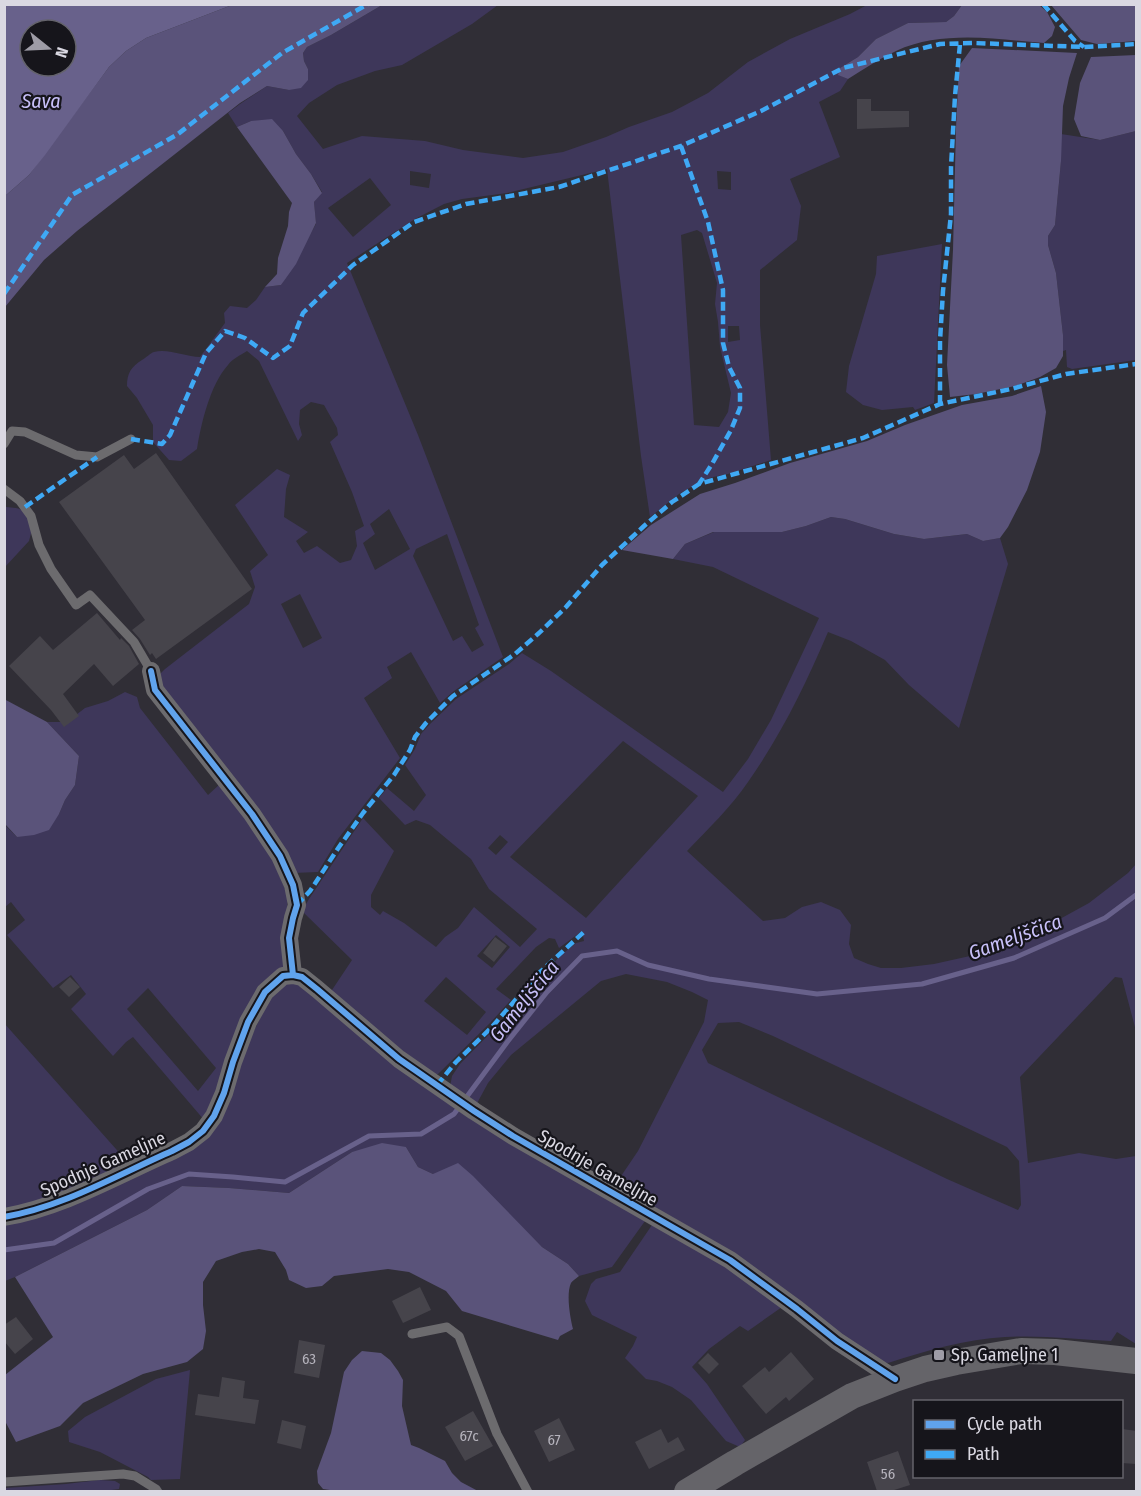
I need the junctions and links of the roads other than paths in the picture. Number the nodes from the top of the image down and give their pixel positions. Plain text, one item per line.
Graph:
1 (131, 439) dead end
2 (4, 444) edge
3 (4, 489) edge
4 (151, 671) joint
5 (293, 975) junction
6 (4, 1217) edge
7 (412, 1334) dead end
8 (1137, 1361) edge
9 (895, 1378) junction
10 (4, 1482) edge
11 (158, 1491) edge
12 (528, 1491) edge
13 (687, 1491) edge

1 - 2 lane
3 - 4 lane
4 - 5 street
5 - 6 street, Spodnje Gameljne
5 - 9 street, Spodnje Gameljne
7 - 12 lane
8 - 9 street
9 - 13 street
10 - 11 lane

